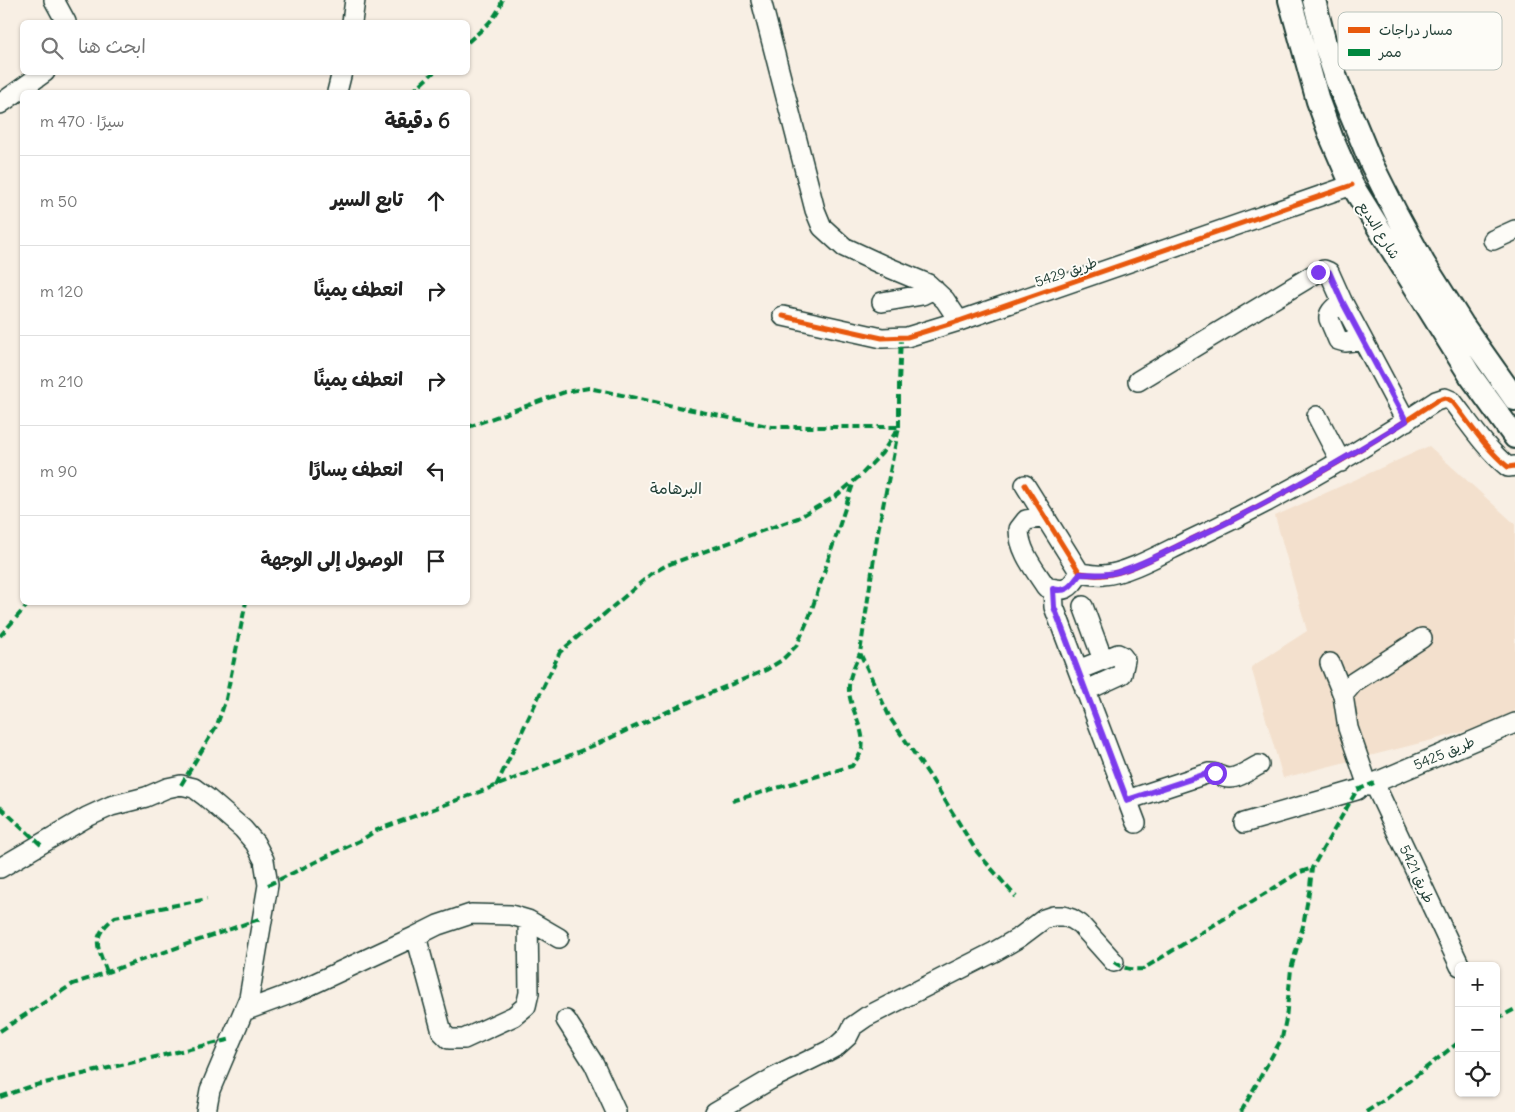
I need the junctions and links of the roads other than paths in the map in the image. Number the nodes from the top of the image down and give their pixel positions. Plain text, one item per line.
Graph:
1 (54, 0) edge
2 (355, 0) edge
3 (761, 0) edge
4 (1290, 0) edge
5 (1314, 0) edge
6 (65, 20) edge
7 (352, 20) edge
8 (41, 75) edge
9 (341, 75) edge
10 (338, 90) edge
11 (0, 104) edge
12 (1352, 185) junction
13 (1515, 230) edge
14 (1493, 240) dead end
15 (934, 289) junction
16 (882, 302) dead end
17 (784, 316) dead end
18 (959, 321) junction
19 (1138, 381) dead end
20 (1512, 391) edge
21 (1317, 416) dead end
22 (1406, 421) junction
23 (1515, 437) edge
24 (1341, 462) junction
25 (1515, 466) edge
26 (1025, 485) dead end
27 (1046, 517) junction
28 (1080, 574) junction
29 (1053, 589) junction
30 (1083, 606) dead end
31 (1422, 638) dead end
32 (1103, 660) junction
33 (1330, 663) dead end
34 (1078, 670) junction
35 (1086, 691) junction
36 (1343, 695) junction
37 (1515, 723) edge
38 (1259, 765) dead end
39 (1366, 786) junction
40 (1127, 800) junction
41 (1136, 823) dead end
42 (1244, 823) dead end
43 (0, 868) edge
44 (528, 920) junction
45 (416, 936) junction
46 (559, 938) dead end
47 (1114, 962) dead end
48 (1458, 962) edge
49 (244, 1012) junction
50 (566, 1020) dead end
51 (206, 1112) edge
52 (616, 1112) edge
53 (715, 1112) edge

1 - 6 street
2 - 7 street
3 - 15 street
4 - 12 main road, شارع البديع
5 - 20 main road, شارع البديع
8 - 11 street
9 - 10 street
12 - 18 street, طريق 5429
12 - 23 main road, شارع البديع
13 - 14 street
15 - 16 street
15 - 18 street
17 - 18 street, طريق 5429
19 - 22 street
21 - 24 street
22 - 24 street
22 - 25 street
24 - 28 street
26 - 27 street
27 - 28 street
27 - 29 street
28 - 29 street
29 - 34 street
30 - 32 street
31 - 36 street
32 - 34 street
32 - 35 street
33 - 36 street, طريق 5421
34 - 35 street
35 - 40 street
36 - 39 street, طريق 5421
37 - 39 street, طريق 5425
38 - 40 street
39 - 42 street, طريق 5425
39 - 48 street, طريق 5421
40 - 41 street
43 - 49 street
44 - 45 street
44 - 45 street
44 - 46 street
45 - 49 street
47 - 53 street
49 - 51 street
50 - 52 street

